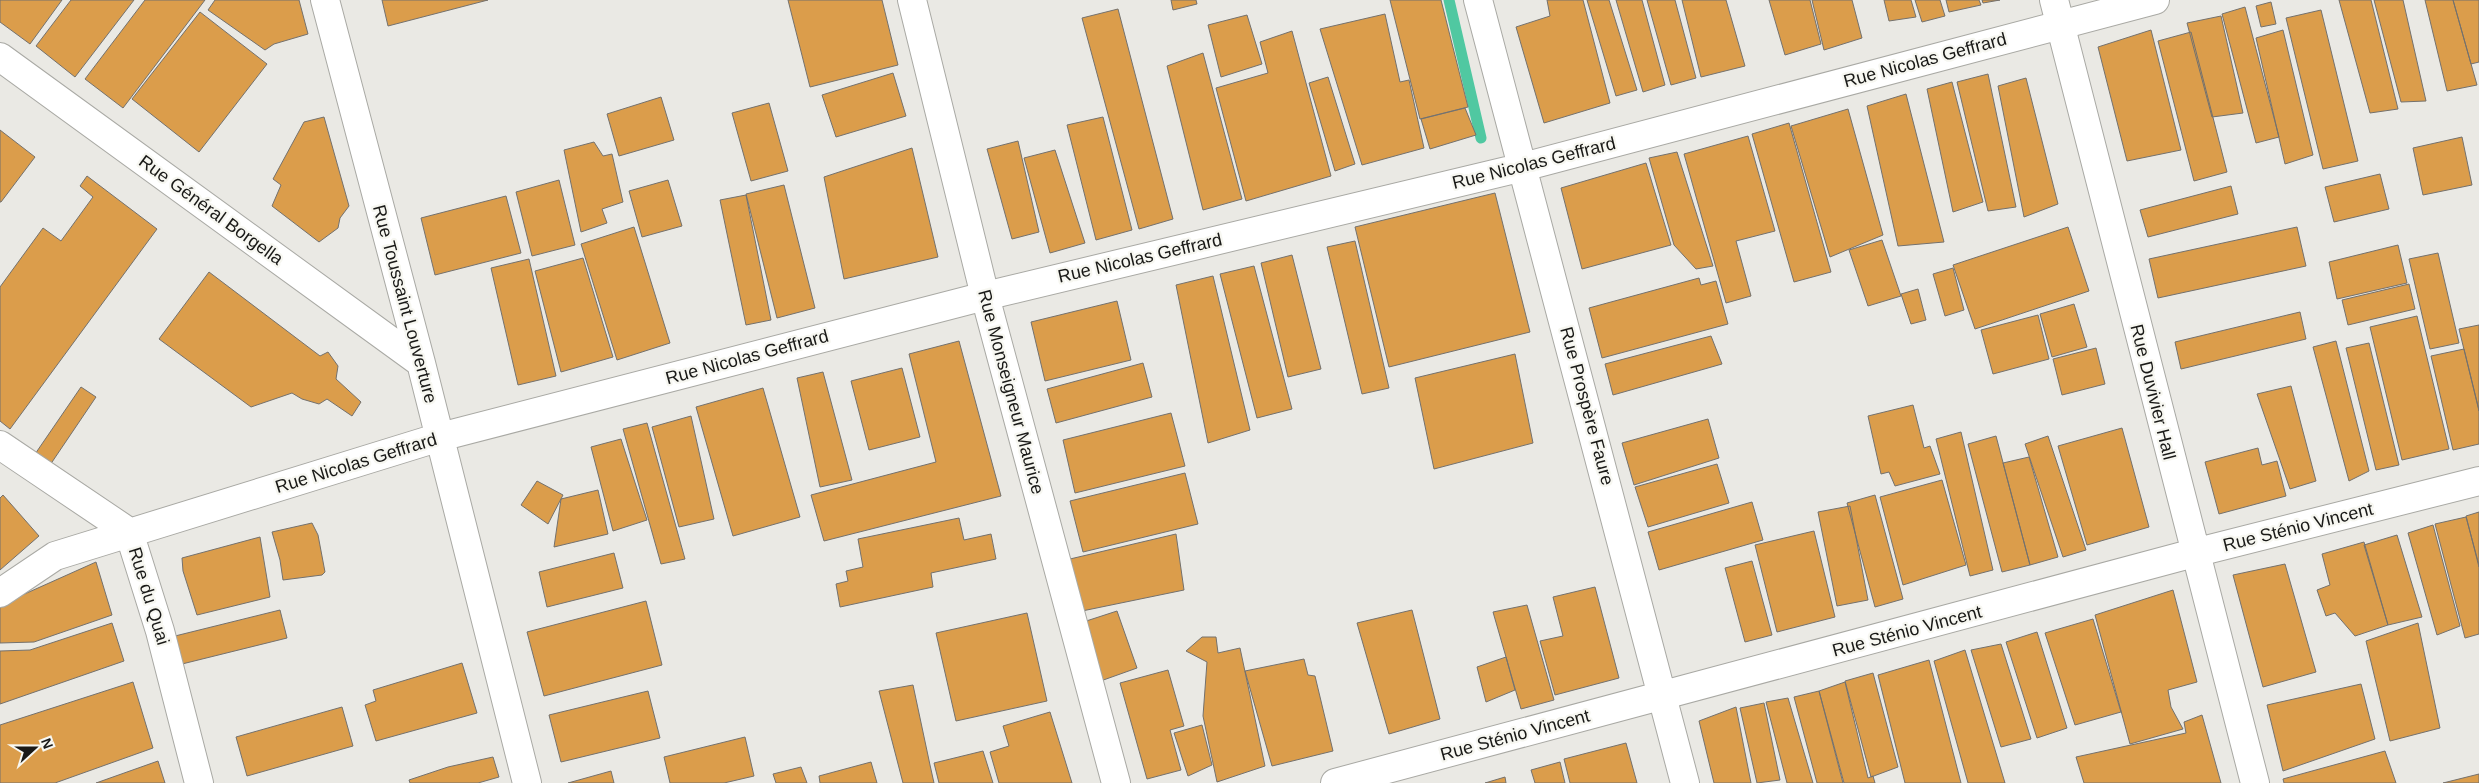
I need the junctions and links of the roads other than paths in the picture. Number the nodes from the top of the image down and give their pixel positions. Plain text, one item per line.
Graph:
1 (325, 0) edge
2 (912, 0) edge
3 (1478, 0) edge
4 (2155, 0) edge
5 (2057, 12) edge
6 (0, 57) edge
7 (1523, 167) junction
8 (985, 296) junction
9 (421, 363) junction
10 (440, 437) junction
11 (0, 445) edge
12 (2479, 481) edge
13 (129, 532) junction
14 (2194, 553) junction
15 (0, 593) edge
16 (1664, 696) junction
17 (199, 783) edge
18 (527, 783) edge
19 (1116, 783) edge
20 (1335, 783) edge
21 (1685, 783) edge
22 (2255, 783) edge

1 - 9 street, Rue Toussaint Louverture
2 - 8 street, Rue Monseigneur Maurice
3 - 7 street, Rue Prospère Faure
4 - 5 street, Rue Nicolas Geffrard
5 - 7 street, Rue Nicolas Geffrard
5 - 14 street, Rue Duvivier Hall
6 - 9 street, Rue Général Borgella
7 - 8 street, Rue Nicolas Geffrard
7 - 16 street, Rue Prospère Faure
8 - 10 street, Rue Nicolas Geffrard
8 - 19 street, Rue Monseigneur Maurice
9 - 10 street, Rue Toussaint Louverture
10 - 13 street, Rue Nicolas Geffrard
10 - 18 street, Rue Toussaint Louverture
11 - 13 street, Rue du Quai
12 - 14 street, Rue Sténio Vincent
13 - 15 street, Rue Nicolas Geffrard
13 - 17 street, Rue du Quai
14 - 16 street, Rue Sténio Vincent
14 - 22 street, Rue Duvivier Hall
16 - 20 street, Rue Sténio Vincent
16 - 21 street, Rue Prospère Faure

